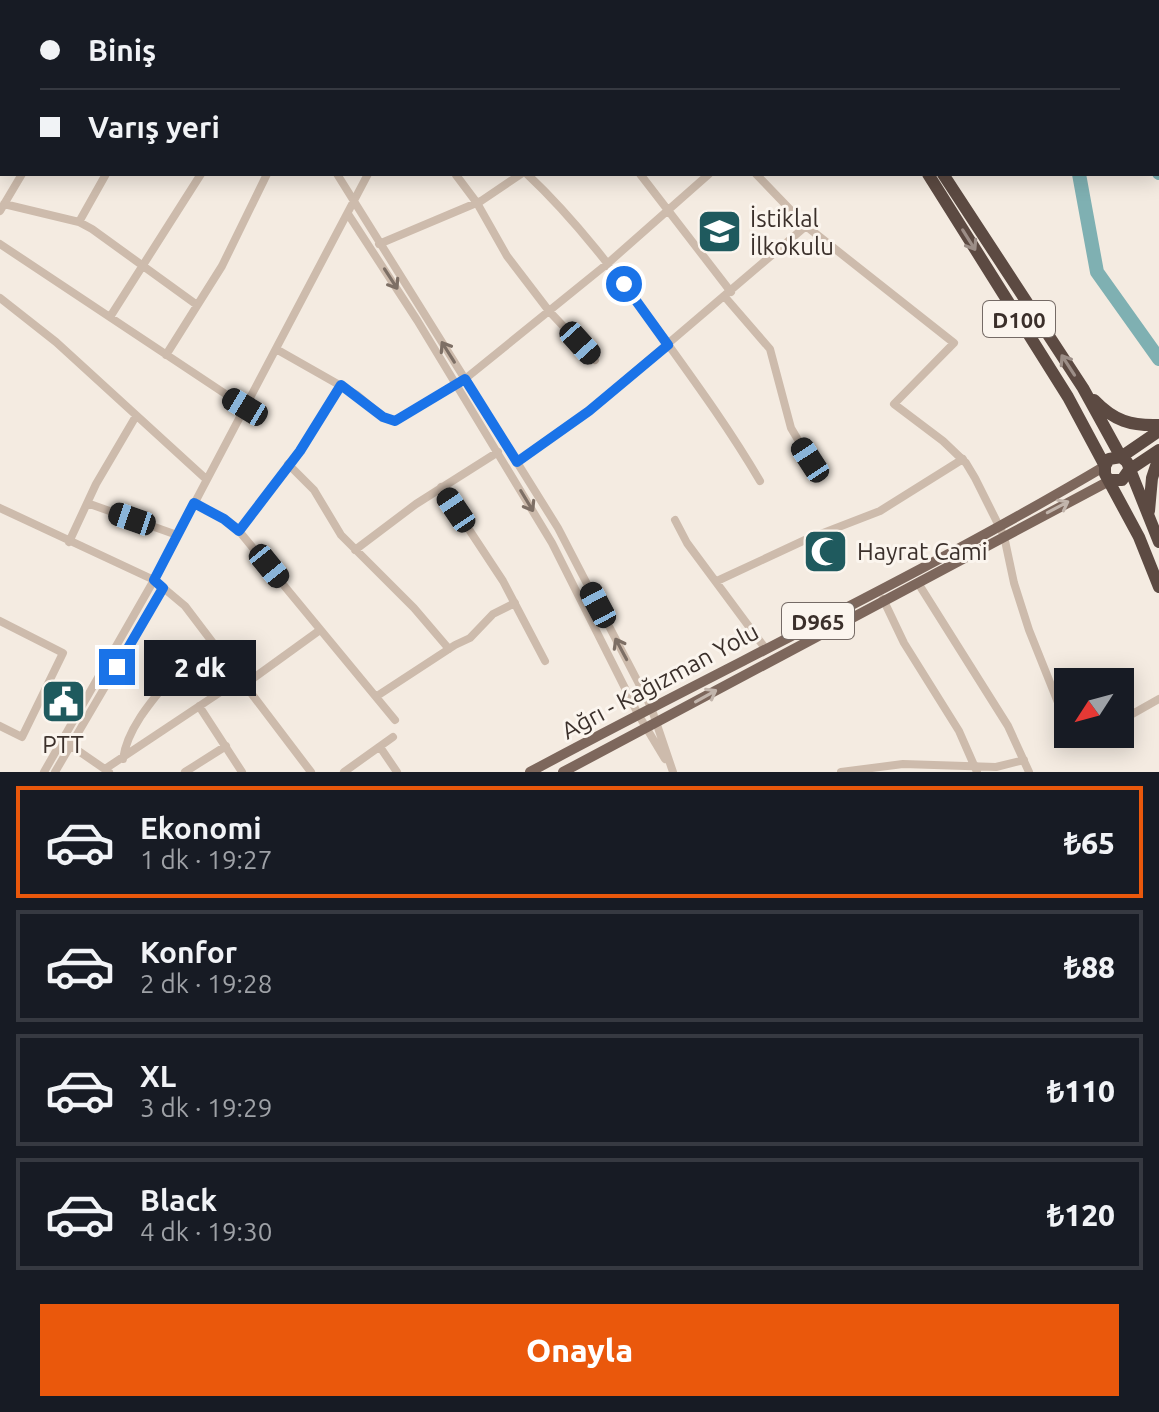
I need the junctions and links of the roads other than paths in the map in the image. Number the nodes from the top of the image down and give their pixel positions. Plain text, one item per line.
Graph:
1 (21, 176) edge
2 (105, 176) edge
3 (200, 176) edge
4 (266, 176) edge
5 (338, 176) edge
6 (367, 176) edge
7 (457, 176) edge
8 (518, 176) edge
9 (529, 176) edge
10 (642, 176) edge
11 (707, 176) edge
12 (758, 176) edge
13 (929, 176) edge
14 (944, 176) edge
15 (355, 201) junction
16 (477, 203) junction
17 (2, 208) edge
18 (670, 211) junction
19 (348, 214) junction
20 (79, 222) junction
21 (806, 226) junction
22 (380, 243) junction
23 (0, 244) edge
24 (370, 247) junction
25 (607, 264) junction
26 (142, 267) junction
27 (728, 294) junction
28 (0, 298) edge
29 (197, 305) junction
30 (549, 311) junction
31 (110, 317) junction
32 (668, 345) junction
33 (276, 349) junction
34 (166, 355) junction
35 (595, 360) dead end
36 (465, 379) junction
37 (341, 385) junction
38 (456, 386) junction
39 (1083, 388) junction
40 (245, 407) junction
41 (136, 416) junction
42 (1159, 425) edge
43 (1159, 431) edge
44 (1159, 450) edge
45 (498, 452) junction
46 (1121, 457) junction
47 (1159, 457) edge
48 (963, 459) junction
49 (810, 460) dead end
50 (517, 462) junction
51 (288, 464) junction
52 (1105, 466) junction
53 (1129, 470) junction
54 (206, 479) junction
55 (1111, 480) junction
56 (760, 481) dead end
57 (441, 487) junction
58 (87, 503) junction
59 (194, 503) junction
60 (0, 508) edge
61 (1149, 514) junction
62 (675, 520) dead end
63 (239, 531) junction
64 (1002, 532) junction
65 (177, 535) junction
66 (69, 542) junction
67 (1159, 542) edge
68 (355, 550) junction
69 (154, 580) junction
70 (717, 581) junction
71 (918, 583) junction
72 (1159, 587) edge
73 (163, 588) junction
74 (883, 599) junction
75 (515, 603) junction
76 (0, 621) edge
77 (320, 630) junction
78 (765, 648) junction
79 (449, 649) junction
80 (545, 661) dead end
81 (174, 674) dead end
82 (242, 682) junction
83 (1054, 692) edge
84 (377, 696) junction
85 (1159, 699) edge
86 (199, 706) junction
87 (651, 707) junction
88 (1134, 713) edge
89 (638, 714) junction
90 (395, 720) dead end
91 (652, 725) junction
92 (0, 726) edge
93 (393, 737) dead end
94 (67, 743) junction
95 (226, 746) junction
96 (380, 747) junction
97 (123, 759) junction
98 (1024, 760) junction
99 (976, 770) edge
100 (49, 771) edge
101 (107, 771) edge
102 (185, 772) edge
103 (242, 772) edge
104 (311, 772) edge
105 (344, 772) edge
106 (397, 772) edge
107 (530, 772) edge
108 (563, 772) edge
109 (673, 772) edge
110 (841, 772) edge
111 (1029, 772) edge

1 - 17 street
2 - 20 street
3 - 26 street
4 - 29 street
5 - 15 street
6 - 15 street
7 - 16 street
8 - 16 street
9 - 25 street
10 - 18 street
11 - 18 street
12 - 21 street
13 -> 52 highway, D100
39 -> 14 highway, D100
15 - 19 street
15 - 22 street
16 - 22 street
16 - 30 street
17 - 20 street
18 - 25 street
18 - 27 street
19 - 24 street
19 - 33 street
20 - 26 street
21 - 27 street
21 - 48 street
22 - 24 street
36 -> 22 street
23 - 31 street
24 -> 38 street
25 - 30 street
25 - 32 street
26 - 29 street
26 - 31 street
27 - 32 street
27 - 49 street
28 - 41 street
29 - 34 street
30 - 35 street
30 - 36 street
31 - 34 street
32 - 50 street
32 - 56 street
33 - 37 street
33 - 40 street
34 - 40 street
36 - 38 street
36 - 50 street
37 - 38 street
37 - 51 street
38 - 45 street
39 - 42 highway
39 - 46 highway, D100
40 - 54 street
41 - 54 street
41 - 58 street
43 - 46 highway
44 - 53 highway
45 - 57 street
45 -> 89 street
46 - 52 highway
46 - 53 highway, D100
47 - 61 highway
48 - 64 street
48 - 70 street
87 -> 50 street
51 - 63 street
51 - 68 street
52 - 55 highway, D100
52 - 64 main road, Ağrı - Kağızman Yolu / D965
53 - 55 highway
53 - 61 highway, D100
54 - 59 street
64 -> 55 main road, Ağrı - Kağızman Yolu / D965
55 - 72 highway, D100
57 - 68 street
57 - 75 street
58 - 65 street
58 - 66 street
59 - 63 street
59 - 65 street
60 - 66 street
61 - 67 highway, D100
62 - 70 street
63 - 77 street
64 - 71 main road, Ağrı - Kağızman Yolu / D965
64 - 78 main road, Ağrı - Kağızman Yolu / D965
64 - 83 street
65 - 69 street
66 - 69 street
68 - 79 street
69 - 73 street
69 - 94 street
70 - 78 street
71 - 74 main road, Ağrı - Kağızman Yolu / D965
71 - 98 street
73 - 82 street
73 - 94 street
91 -> 74 main road, Ağrı - Kağızman Yolu / D965
74 - 99 street
75 - 79 street
75 - 80 street
76 - 92 street
77 - 82 street
77 - 84 street
78 - 87 main road, Ağrı - Kağızman Yolu / D965
79 - 84 street
81 - 97 street
82 - 86 street
82 - 104 street
84 - 90 street
85 - 88 street
86 - 95 street
86 - 97 street
87 - 89 main road, Ağrı - Kağızman Yolu / D965
87 - 91 street
89 - 91 street
89 - 107 main road, Ağrı - Kağızman Yolu / D965
91 - 108 main road, Ağrı - Kağızman Yolu / D965
91 - 109 street
93 - 96 street
94 - 100 street
94 - 101 street
95 - 102 street
95 - 103 street
96 - 105 street
96 - 106 street
97 - 101 street
98 - 99 street
98 - 111 street
99 - 110 street

